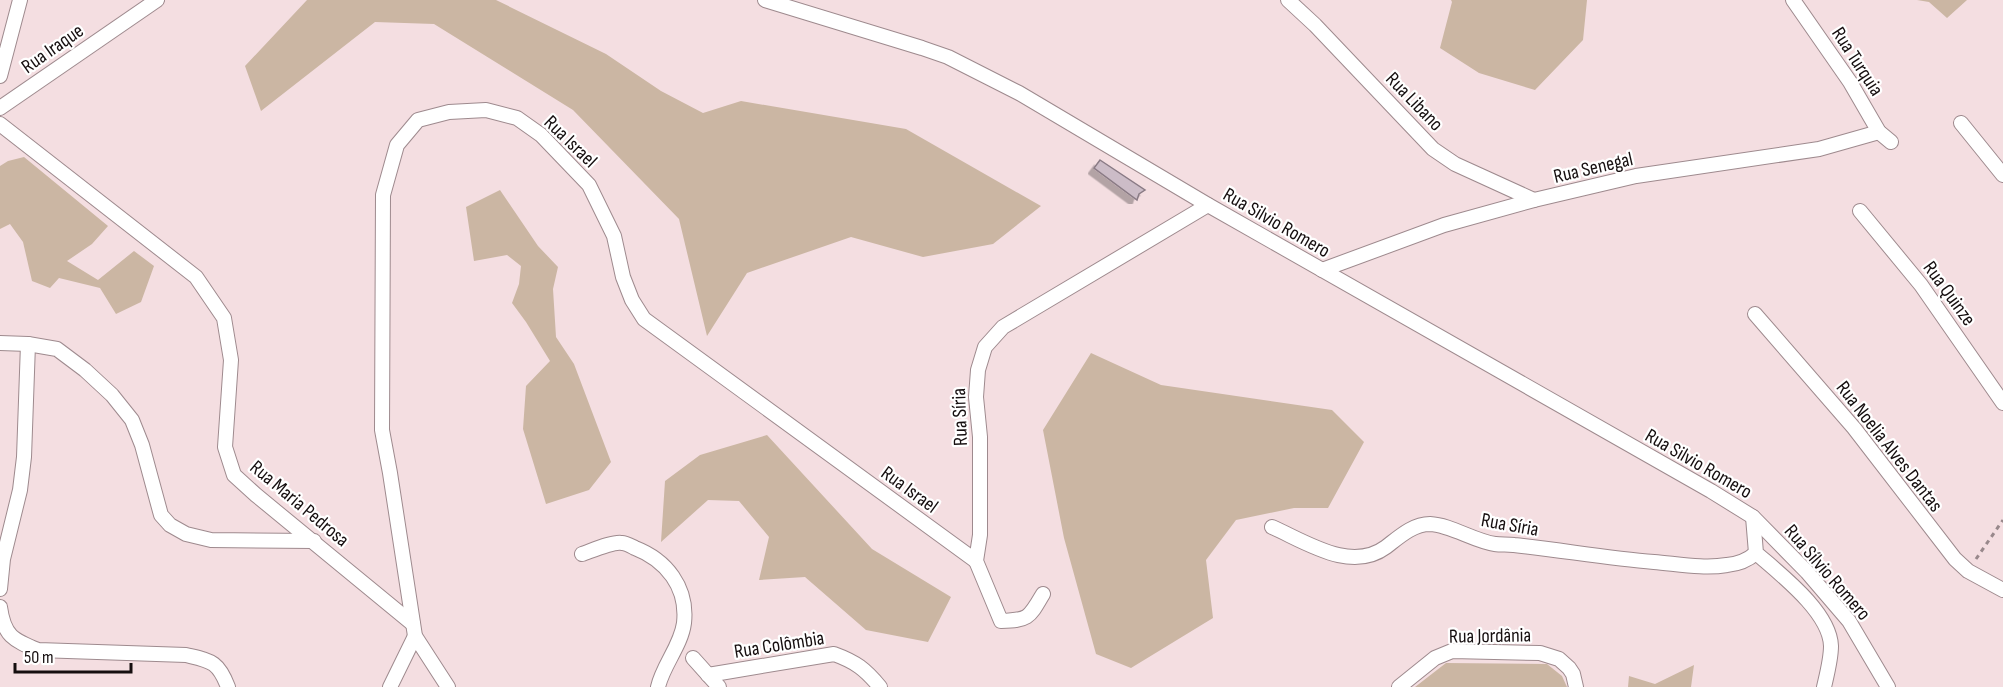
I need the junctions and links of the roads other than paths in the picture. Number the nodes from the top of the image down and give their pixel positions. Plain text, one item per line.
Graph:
1 (20, 0) edge
2 (157, 0) edge
3 (765, 0) edge
4 (1288, 0) edge
5 (1794, 0) edge
6 (0, 76) edge
7 (0, 108) edge
8 (1961, 123) dead end
9 (0, 124) edge
10 (1879, 132) junction
11 (1891, 142) dead end
12 (2003, 175) edge
13 (1534, 200) junction
14 (1208, 205) junction
15 (1860, 211) dead end
16 (1322, 270) junction
17 (1755, 314) dead end
18 (0, 344) edge
19 (28, 344) junction
20 (2003, 403) edge
21 (1753, 518) junction
22 (1272, 528) dead end
23 (314, 541) junction
24 (1756, 553) junction
25 (582, 554) dead end
26 (976, 561) junction
27 (0, 589) edge
28 (2003, 590) edge
29 (1044, 594) dead end
30 (0, 607) edge
31 (414, 630) junction
32 (693, 658) dead end
33 (708, 675) junction
34 (658, 686) edge
35 (228, 687) edge
36 (390, 687) edge
37 (448, 687) edge
38 (719, 687) edge
39 (880, 687) edge
40 (1399, 687) edge
41 (1576, 687) edge
42 (1824, 687) edge
43 (1888, 687) edge

1 - 6 street
2 - 7 street, Rua Iraque
3 - 14 street, Rua Silvio Romero
4 - 13 street, Rua Libano
5 - 10 street, Rua Turquia
8 - 12 street
9 - 23 street, Rua Maria Pedrosa
10 - 11 street, Rua Turquia
10 - 13 street, Rua Senegal
13 - 16 street, Rua Senegal
14 - 16 street, Rua Silvio Romero
14 - 26 street, Rua Síria
15 - 20 street, Rua Quinze
16 - 21 street, Rua Silvio Romero
17 - 28 street, Rua Noelia Alves Dantas
18 - 19 street
19 - 23 street
19 - 27 street
21 - 24 street
21 - 43 street, Rua Sílvio Romero
22 - 24 street, Rua Síria
23 - 31 street, Rua Maria Pedrosa
24 - 42 street
25 - 34 street
26 - 29 street
26 - 31 street, Rua Israel
30 - 35 street
31 - 36 street
31 - 37 street, Rua Maria Pedrosa
32 - 33 street
33 - 38 street
33 - 39 street, Rua Colômbia
40 - 41 street, Rua Jordânia

